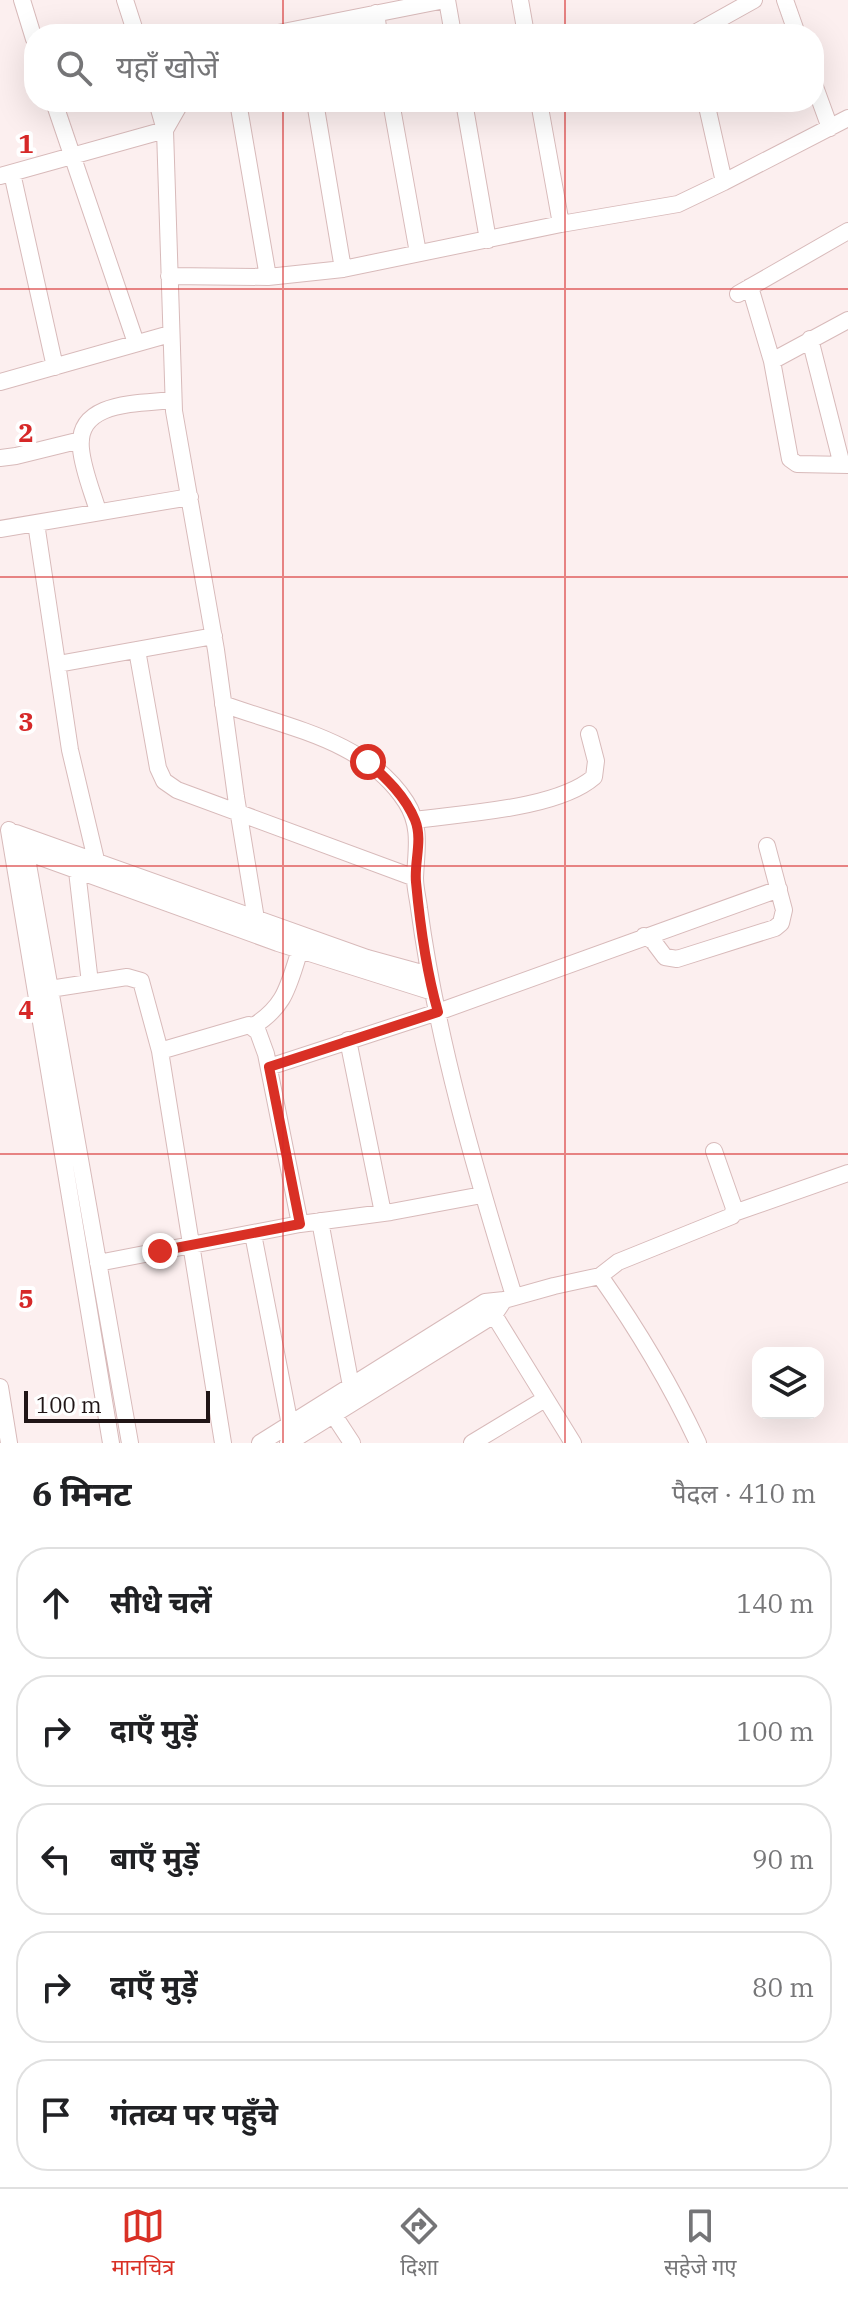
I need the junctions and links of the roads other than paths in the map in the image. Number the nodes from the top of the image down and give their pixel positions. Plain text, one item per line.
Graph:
1 (22, 0) edge
2 (125, 0) edge
3 (446, 0) edge
4 (520, 0) edge
5 (754, 0) edge
6 (785, 0) edge
7 (376, 13) junction
8 (29, 24) edge
9 (133, 24) edge
10 (330, 24) edge
11 (378, 24) edge
12 (451, 24) edge
13 (524, 24) edge
14 (711, 24) edge
15 (793, 24) edge
16 (57, 112) edge
17 (160, 112) edge
18 (175, 112) edge
19 (240, 112) edge
20 (317, 112) edge
21 (393, 112) edge
22 (466, 112) edge
23 (541, 112) edge
24 (708, 112) edge
25 (824, 112) edge
26 (848, 118) edge
27 (830, 128) junction
28 (165, 130) junction
29 (70, 156) junction
30 (4, 173) edge
31 (724, 182) junction
32 (561, 224) junction
33 (848, 231) edge
34 (488, 240) junction
35 (418, 253) junction
36 (343, 269) junction
37 (169, 276) junction
38 (268, 277) junction
39 (848, 320) edge
40 (170, 334) junction
41 (810, 339) junction
42 (136, 343) junction
43 (772, 361) junction
44 (55, 367) junction
45 (0, 382) edge
46 (173, 400) junction
47 (81, 440) junction
48 (0, 458) edge
49 (845, 465) edge
50 (190, 497) junction
51 (98, 511) junction
52 (36, 523) junction
53 (0, 529) edge
54 (214, 636) junction
55 (137, 650) junction
56 (58, 664) junction
57 (223, 704) junction
58 (589, 734) dead end
59 (238, 813) junction
60 (415, 820) junction
61 (12, 839) edge
62 (767, 846) dead end
63 (97, 864) junction
64 (77, 871) junction
65 (415, 878) junction
66 (779, 889) junction
67 (256, 919) junction
68 (644, 936) junction
69 (300, 950) junction
70 (429, 975) junction
71 (90, 983) junction
72 (50, 989) junction
73 (433, 992) junction
74 (438, 1012) junction
75 (252, 1027) junction
76 (348, 1040) junction
77 (160, 1051) junction
78 (269, 1067) junction
79 (714, 1151) dead end
80 (848, 1173) edge
81 (482, 1195) junction
82 (383, 1213) junction
83 (734, 1213) junction
84 (320, 1221) junction
85 (300, 1224) junction
86 (253, 1234) junction
87 (191, 1245) junction
88 (98, 1263) junction
89 (600, 1276) junction
90 (509, 1298) junction
91 (494, 1315) junction
92 (351, 1386) junction
93 (0, 1387) edge
94 (545, 1399) junction
95 (333, 1414) junction
96 (290, 1425) junction
97 (9, 1443) edge
98 (111, 1443) edge
99 (130, 1443) edge
100 (223, 1443) edge
101 (260, 1443) edge
102 (288, 1443) edge
103 (352, 1443) edge
104 (472, 1443) edge
105 (573, 1443) edge
106 (698, 1443) edge

1 - 8 street
2 - 9 street
3 - 7 street
3 - 12 street
4 - 13 street
5 - 14 street
6 - 15 street
7 - 10 street
7 - 11 street
16 - 29 street
17 - 28 street
18 - 28 street
19 - 38 street
20 - 36 street
21 - 35 street
22 - 34 street
23 - 32 street
24 - 31 street
25 - 27 street
26 - 27 street
27 - 31 street
28 - 29 street
28 - 37 street
29 - 30 street
29 - 42 street
30 - 44 street
31 - 32 street
32 - 34 street
33 - 43 street
34 - 35 street
35 - 36 street
36 - 38 street
37 - 38 street
37 - 40 street
39 - 41 street
40 - 42 street
40 - 46 street
41 - 43 street
41 - 49 street
42 - 44 street
43 - 49 street
44 - 45 street
46 - 47 street
46 - 50 street
47 - 48 street
47 - 51 street
50 - 51 street
50 - 54 street
51 - 52 street
52 - 53 street
52 - 56 street
54 - 55 street
54 - 57 street
55 - 56 street
55 - 59 street
56 - 63 street
57 - 59 street
57 - 60 street
58 - 60 street
59 - 65 street
59 - 67 street
60 - 65 street
61 - 63 street
61 - 64 street
61 - 72 street
61 - 98 street
62 - 66 street
63 - 67 street
64 - 69 street
64 - 71 street
65 - 70 street
66 - 68 street
66 - 68 street
67 - 70 street
68 - 74 street
69 - 73 street
69 - 75 street
70 - 73 street
71 - 72 street
71 - 77 street
72 - 88 street
73 - 74 street
74 - 76 street
74 - 81 street
75 - 77 street
75 - 78 street
76 - 78 street
76 - 82 street
77 - 87 street
78 - 85 street
79 - 83 street
80 - 83 street
81 - 82 street
81 - 90 street
82 - 84 street
83 - 89 street
84 - 85 street
84 - 92 street
85 - 86 street
86 - 87 street
86 - 96 street
87 - 88 street
87 - 100 street
88 - 99 street
89 - 90 street
89 - 106 street
90 - 91 street
90 - 92 street
91 - 94 street
91 - 95 street
92 - 96 street
93 - 97 street
94 - 104 street
94 - 105 street
95 - 102 street
95 - 103 street
96 - 101 street

